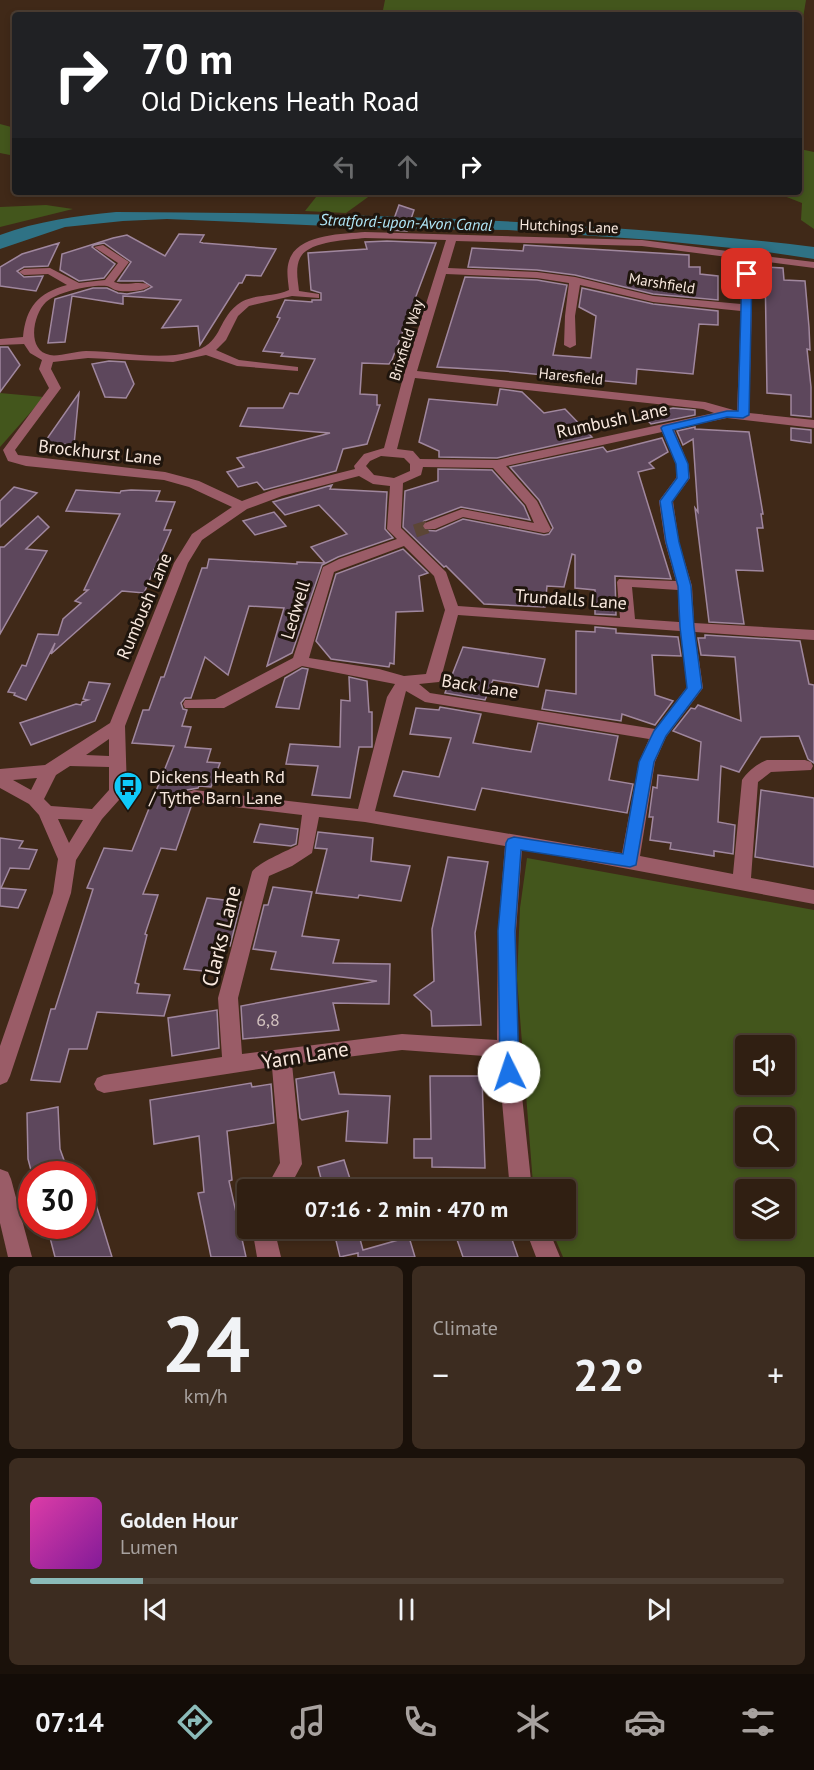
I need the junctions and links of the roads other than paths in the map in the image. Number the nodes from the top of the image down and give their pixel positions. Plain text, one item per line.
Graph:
1 (452, 238) junction
2 (99, 247) dead end
3 (748, 257) junction
4 (760, 258) dead end
5 (772, 260) dead end
6 (790, 262) junction
7 (814, 265) edge
8 (443, 271) junction
9 (24, 272) dead end
10 (814, 276) edge
11 (575, 280) junction
12 (108, 283) junction
13 (145, 286) dead end
14 (78, 287) junction
15 (291, 293) junction
16 (315, 296) dead end
17 (745, 308) junction
18 (28, 340) junction
19 (0, 342) edge
20 (570, 345) dead end
21 (207, 351) junction
22 (48, 358) junction
23 (294, 369) dead end
24 (410, 374) junction
25 (727, 414) junction
26 (743, 415) junction
27 (814, 424) edge
28 (667, 428) junction
29 (390, 451) junction
30 (417, 463) junction
31 (497, 464) junction
32 (362, 471) junction
33 (397, 481) junction
34 (242, 506) junction
35 (429, 526) tunnel mouth
36 (407, 536) junction
37 (685, 586) junction
38 (452, 610) junction
39 (628, 622) junction
40 (687, 627) junction
41 (814, 635) edge
42 (300, 661) junction
43 (404, 681) junction
44 (191, 704) dead end
45 (117, 726) junction
46 (659, 735) junction
47 (67, 760) junction
48 (117, 762) junction
49 (805, 766) dead end
50 (49, 771) junction
51 (0, 775) edge
52 (0, 780) edge
53 (194, 796) dead end
54 (41, 806) junction
55 (311, 808) junction
56 (96, 815) junction
57 (365, 816) junction
58 (514, 843) junction
59 (67, 859) junction
60 (630, 861) junction
61 (741, 884) junction
62 (814, 897) edge
63 (507, 1049) junction
64 (281, 1058) junction
65 (233, 1066) junction
66 (0, 1076) edge
67 (104, 1084) dead end
68 (0, 1179) edge
69 (282, 1179) edge
70 (520, 1179) edge
71 (265, 1239) edge
72 (541, 1239) edge
73 (20, 1257) edge
74 (269, 1257) edge
75 (548, 1257) edge

1 - 3 street, Hutchings Lane
1 - 8 street, Brixfield Way
1 - 15 street, Hutchings Lane
2 - 12 street
3 - 4 street, Hutchings Lane
3 - 17 street
5 - 6 street
6 - 7 street
6 - 10 street
8 - 11 street, Marshfield
8 - 24 street, Brixfield Way
9 - 14 street
11 - 17 street, Marshfield
11 - 20 street
12 - 13 street
12 - 14 street
14 - 18 street
15 - 16 street
15 - 21 street
17 - 26 street
18 - 19 street
18 - 22 street
21 - 22 street
21 - 23 street
22 - 34 street, Brockhurst Lane
24 - 25 street, Haresfield
24 - 29 street, Brixfield Way
25 - 26 street, Rumbush Lane
25 - 28 street, Rumbush Lane
26 - 27 street, Rumbush Lane
28 - 31 street, Rumbush Lane
28 - 37 street
29 - 30 street
29 - 32 street
30 - 31 street, Rumbush Lane
30 - 33 street
31 - 35 street
32 - 33 street
32 - 34 street, Rumbush Lane
33 - 36 street
34 - 45 street, Rumbush Lane
36 - 38 street
36 - 42 street, Ledwell
37 - 39 street
37 - 40 street
38 - 39 street, Trundalls Lane
38 - 43 street
39 - 40 street, Trundalls Lane
40 - 41 street, Trundalls Lane
40 - 46 street
42 - 43 street, Back Lane
42 - 44 street, Ledwell
43 - 46 street, Back Lane
43 - 57 street
45 - 47 street
45 - 48 street, Rumbush Lane
46 - 60 street
47 - 48 street
47 - 50 street
48 - 56 street, Rumbush Lane
49 - 61 street
50 - 51 street
50 - 54 street
52 - 54 street
53 - 55 street
54 - 56 street
54 - 59 street
55 - 57 street
55 - 65 street, Clarks Lane
56 - 59 street, Rumbush Lane
57 - 58 street
58 - 60 street
58 - 63 street
59 - 66 street
60 - 61 street
61 - 62 street
63 - 64 street, Yarn Lane
63 - 70 street
64 - 65 street, Yarn Lane
64 - 69 street
65 - 67 street, Yarn Lane
68 - 73 street
71 - 74 street
72 - 75 street

